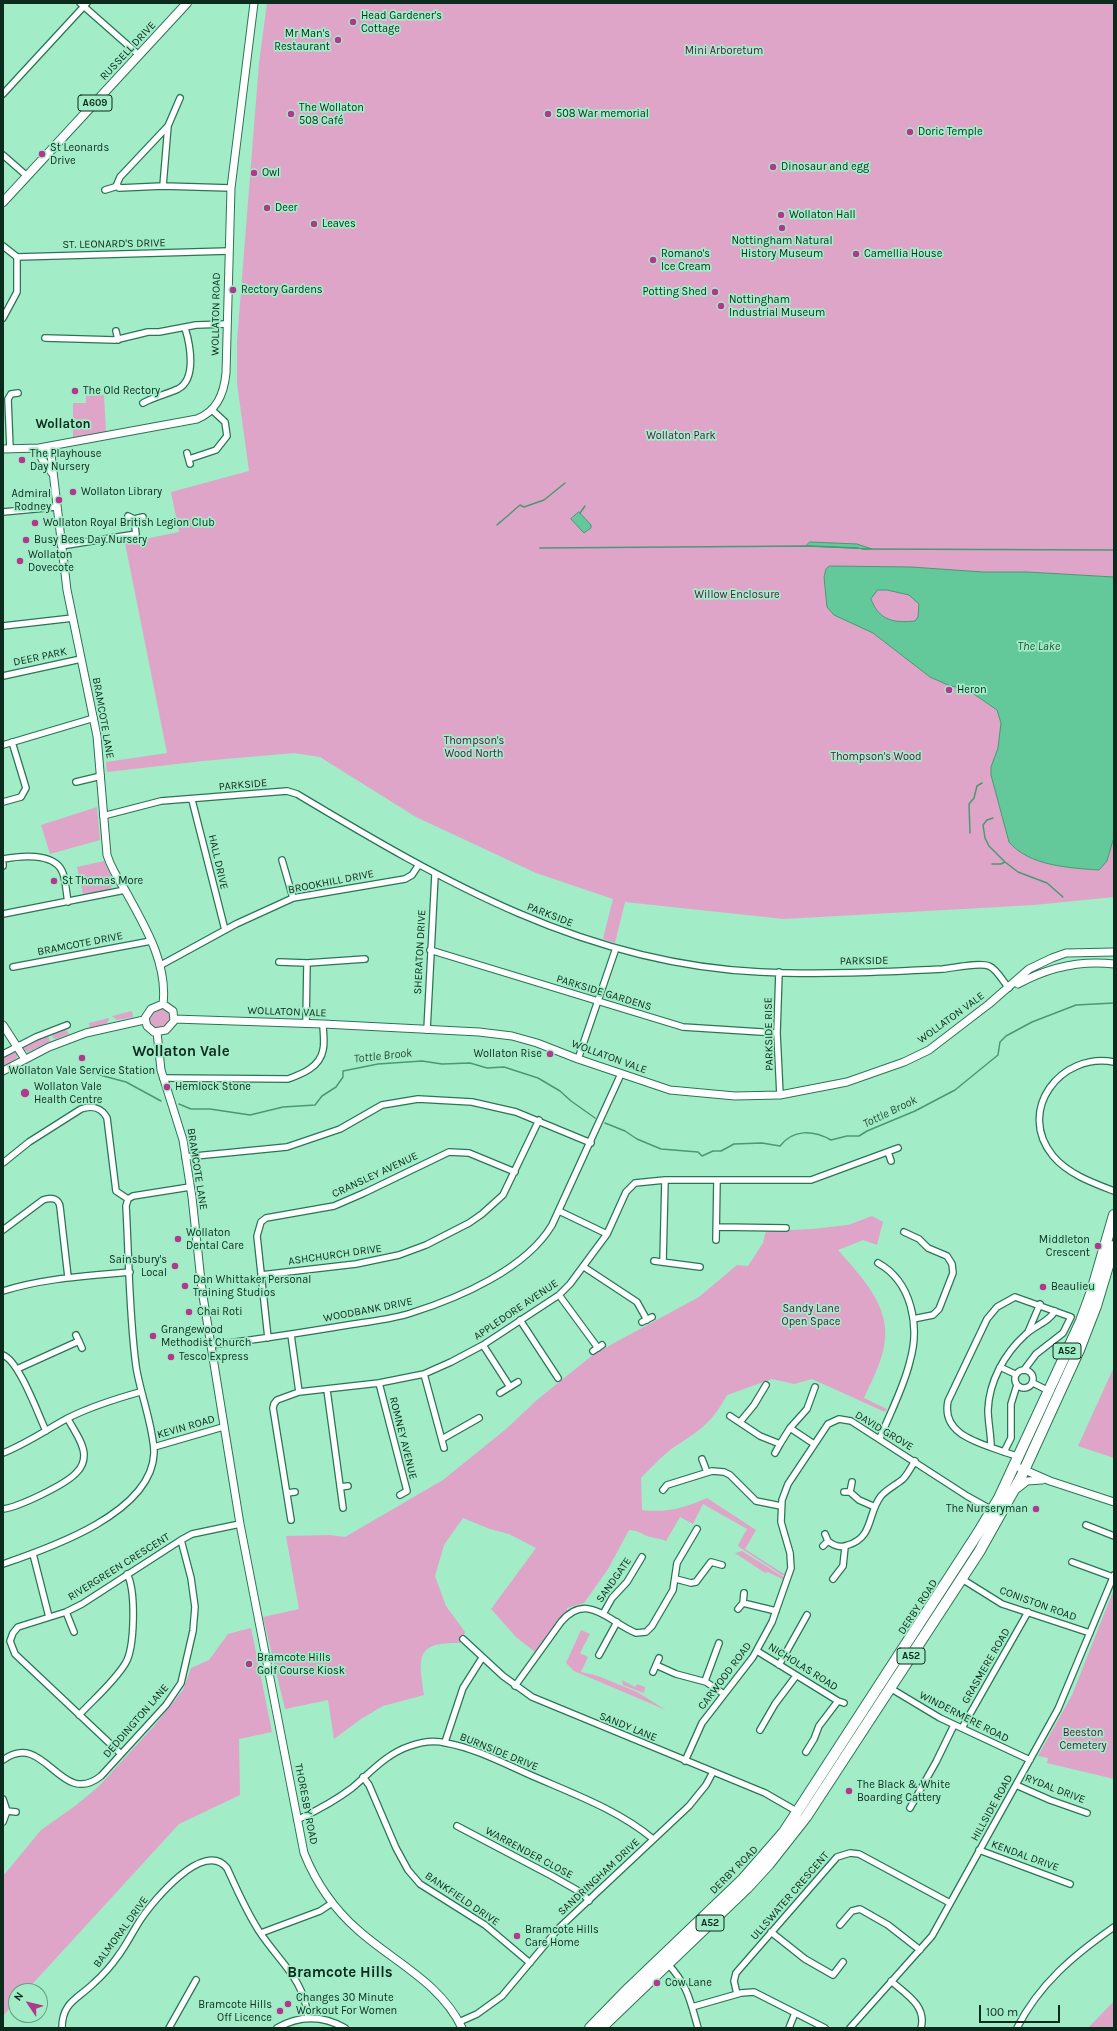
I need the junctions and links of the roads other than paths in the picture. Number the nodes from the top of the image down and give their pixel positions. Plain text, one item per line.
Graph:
1 (187, 3) edge
2 (254, 3) edge
3 (84, 4) edge
4 (139, 55) junction
5 (3, 94) edge
6 (180, 98) dead end
7 (168, 126) junction
8 (3, 155) edge
9 (27, 176) junction
10 (118, 186) junction
11 (163, 186) junction
12 (231, 188) junction
13 (105, 190) dead end
14 (3, 202) edge
15 (3, 246) edge
16 (229, 252) junction
17 (17, 257) junction
18 (5, 318) edge
19 (227, 324) junction
20 (185, 328) junction
21 (116, 331) dead end
22 (45, 338) dead end
23 (118, 340) junction
24 (18, 392) dead end
25 (143, 403) dead end
26 (212, 410) junction
27 (50, 446) junction
28 (39, 448) junction
29 (6, 449) edge
30 (189, 459) dead end
31 (52, 473) junction
32 (56, 507) junction
33 (3, 512) edge
34 (143, 517) dead end
35 (61, 546) junction
36 (73, 618) junction
37 (3, 626) edge
38 (81, 658) junction
39 (3, 676) edge
40 (94, 718) junction
41 (12, 742) junction
42 (3, 744) edge
43 (102, 776) junction
44 (76, 782) dead end
45 (192, 800) junction
46 (3, 802) edge
47 (103, 816) junction
48 (3, 859) edge
49 (282, 860) dead end
50 (418, 866) junction
51 (435, 874) junction
52 (125, 890) junction
53 (293, 898) junction
54 (68, 902) junction
55 (3, 914) edge
56 (225, 930) junction
57 (151, 941) junction
58 (616, 948) junction
59 (430, 950) junction
60 (1098, 952) junction
61 (1114, 952) edge
62 (365, 958) dead end
63 (279, 962) dead end
64 (307, 963) junction
65 (1099, 963) junction
66 (1114, 964) edge
67 (161, 965) junction
68 (13, 967) dead end
69 (779, 972) junction
70 (1008, 988) junction
71 (597, 1002) junction
72 (163, 1004) junction
73 (174, 1019) junction
74 (144, 1020) junction
75 (306, 1024) junction
76 (323, 1024) junction
77 (67, 1025) dead end
78 (3, 1026) edge
79 (427, 1030) junction
80 (156, 1032) junction
81 (777, 1033) junction
82 (17, 1047) junction
83 (3, 1054) edge
84 (25, 1059) junction
85 (578, 1059) junction
86 (1114, 1062) edge
87 (3, 1071) edge
88 (621, 1074) junction
89 (163, 1078) junction
90 (780, 1095) junction
91 (539, 1120) junction
92 (591, 1143) junction
93 (898, 1148) dead end
94 (888, 1152) junction
95 (185, 1156) junction
96 (891, 1161) dead end
97 (3, 1163) edge
98 (515, 1172) junction
99 (665, 1180) junction
100 (717, 1180) junction
101 (190, 1187) junction
102 (1114, 1191) edge
103 (128, 1199) junction
104 (559, 1211) junction
105 (1114, 1215) edge
106 (716, 1227) junction
107 (762, 1228) junction
108 (786, 1228) dead end
109 (3, 1230) edge
110 (904, 1232) dead end
111 (607, 1234) junction
112 (762, 1235) dead end
113 (716, 1240) dead end
114 (1114, 1246) edge
115 (936, 1252) junction
116 (934, 1258) dead end
117 (654, 1260) dead end
118 (663, 1262) junction
119 (878, 1264) dead end
120 (584, 1267) junction
121 (700, 1267) dead end
122 (130, 1272) junction
123 (261, 1275) junction
124 (68, 1277) junction
125 (3, 1291) edge
126 (559, 1295) junction
127 (1040, 1304) junction
128 (1056, 1311) junction
129 (1071, 1317) junction
130 (520, 1320) junction
131 (647, 1320) dead end
132 (913, 1320) junction
133 (1081, 1321) junction
134 (1028, 1332) junction
135 (76, 1335) dead end
136 (291, 1335) junction
137 (268, 1338) junction
138 (79, 1341) junction
139 (210, 1345) junction
140 (483, 1345) junction
141 (82, 1348) dead end
142 (597, 1348) dead end
143 (3, 1355) edge
144 (1000, 1367) junction
145 (17, 1369) junction
146 (1024, 1370) junction
147 (424, 1374) junction
148 (1014, 1374) junction
149 (558, 1378) dead end
150 (518, 1382) dead end
151 (379, 1383) junction
152 (1033, 1383) junction
153 (1016, 1385) junction
154 (510, 1387) junction
155 (762, 1387) dead end
156 (327, 1390) junction
157 (1049, 1390) junction
158 (140, 1392) junction
159 (299, 1392) junction
160 (500, 1393) dead end
161 (820, 1395) dead end
162 (470, 1416) dead end
163 (730, 1416) dead end
164 (480, 1418) dead end
165 (68, 1419) junction
166 (473, 1422) junction
167 (740, 1422) junction
168 (224, 1427) junction
169 (790, 1428) junction
170 (46, 1431) junction
171 (880, 1438) junction
172 (442, 1439) junction
173 (780, 1444) junction
174 (814, 1444) junction
175 (154, 1447) junction
176 (991, 1447) junction
177 (444, 1448) dead end
178 (1004, 1452) junction
179 (3, 1453) edge
180 (774, 1453) dead end
181 (702, 1459) dead end
182 (915, 1461) junction
183 (1016, 1461) junction
184 (1024, 1470) junction
185 (707, 1472) junction
186 (1050, 1481) junction
187 (852, 1482) dead end
188 (665, 1485) dead end
189 (340, 1486) junction
190 (348, 1486) dead end
191 (295, 1492) dead end
192 (1013, 1492) junction
193 (287, 1493) junction
194 (400, 1495) dead end
195 (1114, 1502) edge
196 (781, 1506) junction
197 (875, 1507) junction
198 (343, 1508) dead end
199 (3, 1509) edge
200 (992, 1510) junction
201 (291, 1520) dead end
202 (240, 1524) junction
203 (1086, 1525) dead end
204 (697, 1529) dead end
205 (825, 1534) dead end
206 (1114, 1536) edge
207 (181, 1540) junction
208 (828, 1541) junction
209 (823, 1546) dead end
210 (845, 1547) junction
211 (34, 1554) junction
212 (642, 1557) dead end
213 (1072, 1562) dead end
214 (3, 1564) edge
215 (722, 1565) dead end
216 (833, 1569) dead end
217 (128, 1574) junction
218 (838, 1574) junction
219 (1114, 1576) edge
220 (676, 1579) junction
221 (833, 1579) dead end
222 (962, 1579) junction
223 (788, 1580) joint
224 (744, 1593) dead end
225 (743, 1603) junction
226 (738, 1609) dead end
227 (776, 1611) junction
228 (66, 1612) junction
229 (1028, 1612) junction
230 (603, 1614) junction
231 (807, 1616) dead end
232 (49, 1617) junction
233 (617, 1622) junction
234 (74, 1632) dead end
235 (1090, 1633) junction
236 (464, 1639) dead end
237 (719, 1643) dead end
238 (757, 1651) junction
239 (598, 1655) dead end
240 (482, 1658) junction
241 (659, 1658) dead end
242 (656, 1665) junction
243 (779, 1665) junction
244 (652, 1672) dead end
245 (796, 1676) junction
246 (705, 1681) junction
247 (515, 1686) junction
248 (890, 1688) junction
249 (724, 1694) junction
250 (79, 1715) junction
251 (759, 1718) dead end
252 (765, 1722) junction
253 (954, 1725) junction
254 (962, 1728) junction
255 (760, 1730) dead end
256 (445, 1742) junction
257 (803, 1742) dead end
258 (810, 1746) junction
259 (806, 1752) dead end
260 (121, 1754) junction
261 (3, 1760) edge
262 (1030, 1760) junction
263 (685, 1761) junction
264 (713, 1772) junction
265 (364, 1777) junction
266 (1016, 1785) junction
267 (3, 1799) edge
268 (910, 1808) dead end
269 (7, 1811) junction
270 (16, 1812) dead end
271 (798, 1812) junction
272 (1087, 1813) dead end
273 (297, 1820) junction
274 (3, 1822) edge
275 (457, 1826) dead end
276 (653, 1839) junction
277 (979, 1850) junction
278 (1065, 1874) dead end
279 (1063, 1881) junction
280 (1070, 1884) dead end
281 (590, 1901) junction
282 (332, 1902) junction
283 (950, 1903) junction
284 (840, 1925) dead end
285 (1114, 1927) edge
286 (771, 1932) junction
287 (261, 1933) junction
288 (920, 1950) junction
289 (843, 1962) dead end
290 (530, 1963) junction
291 (668, 1964) junction
292 (196, 1980) dead end
293 (891, 1982) junction
294 (737, 1994) junction
295 (692, 2007) junction
296 (795, 2013) junction
297 (308, 2018) junction
298 (461, 2025) edge
299 (62, 2028) edge
300 (169, 2028) edge
301 (277, 2028) edge
302 (345, 2028) edge
303 (590, 2028) edge
304 (601, 2028) edge
305 (698, 2028) edge
306 (789, 2028) edge
307 (824, 2028) edge
308 (850, 2028) edge
309 (921, 2028) edge
310 (1017, 2028) edge

1 - 4 main road, RUSSELL DRIVE / A609
2 - 12 street, WOLLATON ROAD
3 - 4 street
3 - 5 street
4 - 9 main road, RUSSELL DRIVE / A609
6 - 7 street
7 - 10 street
7 - 11 street
8 - 9 street
9 - 14 main road, RUSSELL DRIVE / A609
10 - 11 street
10 - 13 street
11 - 12 street
12 - 16 street, WOLLATON ROAD
15 - 17 street
16 - 17 street, ST. LEONARD'S DRIVE
16 - 19 street, WOLLATON ROAD
17 - 18 street
19 - 20 street
19 - 26 street, WOLLATON ROAD
20 - 23 street
20 - 25 street
21 - 23 street
22 - 23 street
24 - 29 street
26 - 27 street
26 - 30 street
27 - 28 street
27 - 31 street, BRAMCOTE LANE
28 - 29 street
28 - 31 street, BRAMCOTE LANE
31 - 32 street, BRAMCOTE LANE
32 - 33 street
32 - 35 street, BRAMCOTE LANE
34 - 35 street
35 - 36 street, BRAMCOTE LANE
36 - 37 street
36 - 38 street, BRAMCOTE LANE
38 - 39 street, DEER PARK
38 - 40 street, BRAMCOTE LANE
40 - 41 street
40 - 43 street, BRAMCOTE LANE
41 - 42 street
41 - 46 street
43 - 44 street
43 - 47 street, BRAMCOTE LANE
45 - 47 street, PARKSIDE
45 - 50 street, PARKSIDE
45 - 56 street, HALL DRIVE
47 - 52 street, BRAMCOTE LANE
48 - 54 street
49 - 53 street
50 - 51 street, PARKSIDE
50 - 53 street, BROOKHILL DRIVE
51 - 58 street, PARKSIDE
51 - 59 street, SHERATON DRIVE
52 - 54 street
52 - 57 street, BRAMCOTE LANE
53 - 56 street, BROOKHILL DRIVE
54 - 55 street
56 - 67 street, BROOKHILL DRIVE
57 - 67 street, BRAMCOTE LANE
57 - 68 street, BRAMCOTE DRIVE
58 - 69 street, PARKSIDE
58 - 71 street
59 - 71 street, PARKSIDE GARDENS
59 - 79 street, SHERATON DRIVE
60 - 61 street, WOLLATON VALE
60 - 65 street
60 - 70 street, WOLLATON VALE
62 - 64 street
63 - 64 street
64 - 75 street
65 - 66 street, WOLLATON VALE
65 - 70 street, WOLLATON VALE
67 - 72 street, BRAMCOTE LANE
69 - 70 street, PARKSIDE
69 - 81 street, PARKSIDE RISE
70 - 90 street, WOLLATON VALE
71 - 81 street, PARKSIDE GARDENS
71 - 85 street
72 - 73 street
72 - 74 street
73 - 75 street, WOLLATON VALE
73 - 80 street
74 - 80 street
74 - 84 street
75 - 76 street, WOLLATON VALE
76 - 79 street, WOLLATON VALE
76 - 89 street
77 - 82 street
78 - 82 street
79 - 85 street, WOLLATON VALE
80 - 89 street, BRAMCOTE LANE
81 - 90 street, PARKSIDE RISE
82 - 83 street
82 - 84 street
84 - 87 street
85 - 88 street, WOLLATON VALE
86 - 102 street
88 - 90 street, WOLLATON VALE
88 - 92 street, WOODBANK DRIVE
89 - 95 street, BRAMCOTE LANE
91 - 92 street
91 - 95 street
91 - 98 street, ASHCHURCH DRIVE
92 - 104 street, WOODBANK DRIVE
93 - 94 street, APPLEDORE AVENUE
94 - 96 street
94 - 100 street, APPLEDORE AVENUE
95 - 101 street, BRAMCOTE LANE
97 - 103 street
98 - 123 street, ASHCHURCH DRIVE
98 - 123 street, CRANSLEY AVENUE
99 - 100 street, APPLEDORE AVENUE
99 - 111 street, APPLEDORE AVENUE
99 - 118 street
100 - 106 street
101 - 103 street
101 - 139 street, BRAMCOTE LANE
103 - 122 street
104 - 111 street
104 - 136 street, WOODBANK DRIVE
105 - 133 highway, DERBY ROAD / A52
106 - 107 street
106 - 113 street
107 - 108 street
107 - 112 street
109 - 124 street
110 - 115 street
111 - 120 street, APPLEDORE AVENUE
114 - 184 highway, DERBY ROAD / A52
115 - 116 street
115 - 132 street
117 - 118 street
118 - 121 street
119 - 132 street
120 - 126 street, APPLEDORE AVENUE
120 - 131 street
122 - 124 street
122 - 158 street
123 - 137 street, CRANSLEY AVENUE
124 - 125 street
126 - 130 street, APPLEDORE AVENUE
126 - 142 street
127 - 128 street
127 - 134 street
127 - 176 street
128 - 129 street
128 - 134 street
129 - 133 street
129 - 146 street
130 - 140 street, APPLEDORE AVENUE
130 - 149 street
132 - 171 street
133 - 157 highway, DERBY ROAD / A52
134 - 144 street
135 - 138 street
136 - 137 street, WOODBANK DRIVE
136 - 159 street
137 - 139 street, WOODBANK DRIVE
138 - 141 street
138 - 145 street
139 - 168 street, BRAMCOTE LANE
140 - 147 street, APPLEDORE AVENUE
140 - 154 street
143 - 145 street
144 - 148 street
144 - 176 street
145 - 170 street
146 - 148 street
146 - 152 street
147 - 151 street, APPLEDORE AVENUE
147 - 172 street
148 - 153 street
150 - 154 street
151 - 156 street, APPLEDORE AVENUE
151 - 194 street, ROMNEY AVENUE
152 - 153 street
152 - 157 street
153 - 178 street
154 - 160 street
155 - 167 street
156 - 159 street, APPLEDORE AVENUE
156 - 189 street
157 - 183 highway, DERBY ROAD / A52
158 - 165 street
158 - 175 street
159 - 193 street, APPLEDORE AVENUE
161 - 169 street
162 - 166 street
163 - 167 street
164 - 166 street
165 - 170 street
165 - 199 street
166 - 172 street
167 - 173 street
168 - 175 street, KEVIN ROAD
168 - 202 street, BRAMCOTE LANE
169 - 173 street
169 - 174 street
170 - 179 street
171 - 174 street, DAVID GROVE
171 - 182 street, DAVID GROVE
172 - 177 street
173 - 180 street
174 - 196 street, DAVID GROVE
175 - 211 street
176 - 178 street
178 - 183 street
181 - 185 street
182 - 197 street
182 - 200 street, DAVID GROVE
183 - 184 street
183 - 200 highway, DERBY ROAD / A52
184 - 186 street
184 - 192 highway, DERBY ROAD / A52
185 - 188 street
185 - 196 street
186 - 192 street
186 - 195 street
187 - 197 street
189 - 190 street
189 - 198 street
191 - 193 street
192 - 222 highway, DERBY ROAD / A52
193 - 201 street
196 - 223 street, DAVID GROVE
197 - 210 street
200 - 271 highway, DERBY ROAD / A52
202 - 207 street, RIVERGREEN CRESCENT
202 - 273 street, THORESBY ROAD
203 - 206 street
204 - 220 street
205 - 208 street
207 - 217 street, RIVERGREEN CRESCENT
207 - 260 street, DEDDINGTON LANE
208 - 209 street
208 - 210 street
210 - 218 street
211 - 214 street
211 - 232 street
212 - 230 street, SANDGATE
213 - 219 street
215 - 220 street
216 - 218 street
217 - 228 street, RIVERGREEN CRESCENT
217 - 250 street
218 - 221 street
219 - 235 street, HILLSIDE ROAD
220 - 233 street
222 - 229 street, CONISTON ROAD
222 - 248 highway, DERBY ROAD / A52
223 - 227 street, CARWOOD ROAD
224 - 225 street
225 - 226 street
225 - 227 street
227 - 238 street, CARWOOD ROAD
228 - 232 street, RIVERGREEN CRESCENT
228 - 234 street
229 - 235 street, CONISTON ROAD
229 - 254 street, GRASMERE ROAD
230 - 233 street
230 - 247 street
231 - 243 street
232 - 250 street, RIVERGREEN CRESCENT
233 - 239 street
235 - 262 street, HILLSIDE ROAD
236 - 240 street, SANDY LANE
237 - 246 street
238 - 243 street, NICHOLAS ROAD
238 - 249 street, CARWOOD ROAD
240 - 247 street, SANDY LANE
240 - 256 street
241 - 242 street
242 - 244 street
242 - 246 street
243 - 245 street, NICHOLAS ROAD
245 - 252 street
245 - 258 street, NICHOLAS ROAD
246 - 249 street
247 - 263 street, SANDY LANE
248 - 253 street, WINDERMERE ROAD
248 - 291 highway, DERBY ROAD / A52
249 - 263 street, CARWOOD ROAD
250 - 260 street, RIVERGREEN CRESCENT
251 - 252 street
252 - 255 street
253 - 254 street, WINDERMERE ROAD
253 - 268 street
254 - 262 street, WINDERMERE ROAD
256 - 265 street, BURNSIDE DRIVE
256 - 276 street, BURNSIDE DRIVE
257 - 258 street
258 - 259 street, NICHOLAS ROAD
260 - 261 street, DEDDINGTON LANE
262 - 266 street, HILLSIDE ROAD
263 - 264 street, SANDY LANE
264 - 271 street, SANDY LANE
264 - 276 street, SANDRINGHAM DRIVE
265 - 273 street, BURNSIDE DRIVE
265 - 290 street, BANKFIELD DRIVE
266 - 272 street, RYDAL DRIVE
266 - 277 street, HILLSIDE ROAD
267 - 269 street
269 - 270 street
269 - 274 street
271 - 303 highway, DERBY ROAD / A52
273 - 282 street, THORESBY ROAD
275 - 281 street, WARRENDER CLOSE
276 - 281 street, SANDRINGHAM DRIVE
277 - 279 street, KENDAL DRIVE
277 - 283 street, HILLSIDE ROAD
278 - 279 street, KENDAL DRIVE
279 - 280 street, KENDAL DRIVE
281 - 290 street, SANDRINGHAM DRIVE
282 - 287 street
282 - 298 street, THORESBY ROAD
283 - 286 street, ULLSWATER CRESCENT
283 - 288 street, HILLSIDE ROAD
284 - 288 street
285 - 310 street
286 - 289 street
286 - 294 street, ULLSWATER CRESCENT
287 - 297 street, BALMORAL DRIVE
287 - 299 street, BALMORAL DRIVE
288 - 293 street, HILLSIDE ROAD
290 - 298 street, SANDRINGHAM DRIVE
291 - 295 street
291 - 304 highway, DERBY ROAD / A52
292 - 300 street
293 - 308 street, HILLSIDE ROAD
293 - 309 street
294 - 295 street
294 - 296 street
295 - 305 street
296 - 306 street
296 - 307 street
297 - 301 street
297 - 302 street

